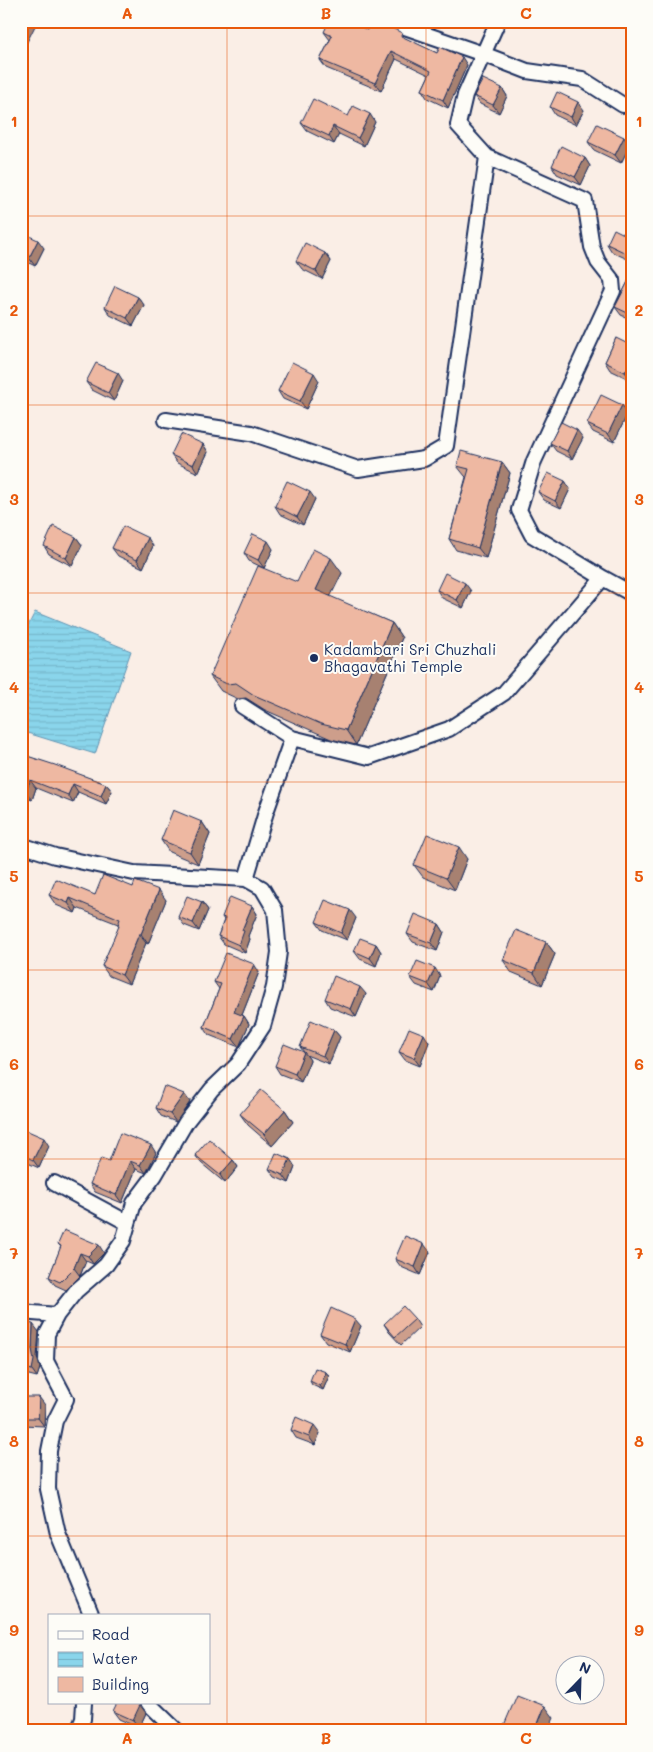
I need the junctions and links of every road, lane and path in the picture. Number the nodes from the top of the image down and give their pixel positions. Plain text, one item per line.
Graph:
1 (387, 21) edge
2 (498, 21) edge
3 (483, 54) junction
4 (623, 106) dead end
5 (487, 156) junction
6 (166, 420) dead end
7 (604, 578) junction
8 (632, 594) edge
9 (242, 706) dead end
10 (292, 738) junction
11 (21, 845) edge
12 (246, 879) junction
13 (54, 1183) dead end
14 (128, 1223) junction
15 (21, 1312) edge
16 (57, 1315) junction
17 (91, 1614) edge
18 (84, 1704) edge
19 (149, 1704) edge
20 (78, 1731) edge
21 (176, 1731) edge

1 - 3 street
2 - 3 street
3 - 4 street
3 - 5 street
5 - 6 street
5 - 7 street
7 - 8 street
7 - 10 street
9 - 10 street
10 - 12 street
11 - 12 street
12 - 14 street
13 - 14 street
14 - 16 street
15 - 16 street
16 - 17 street
18 - 20 street
19 - 21 street

